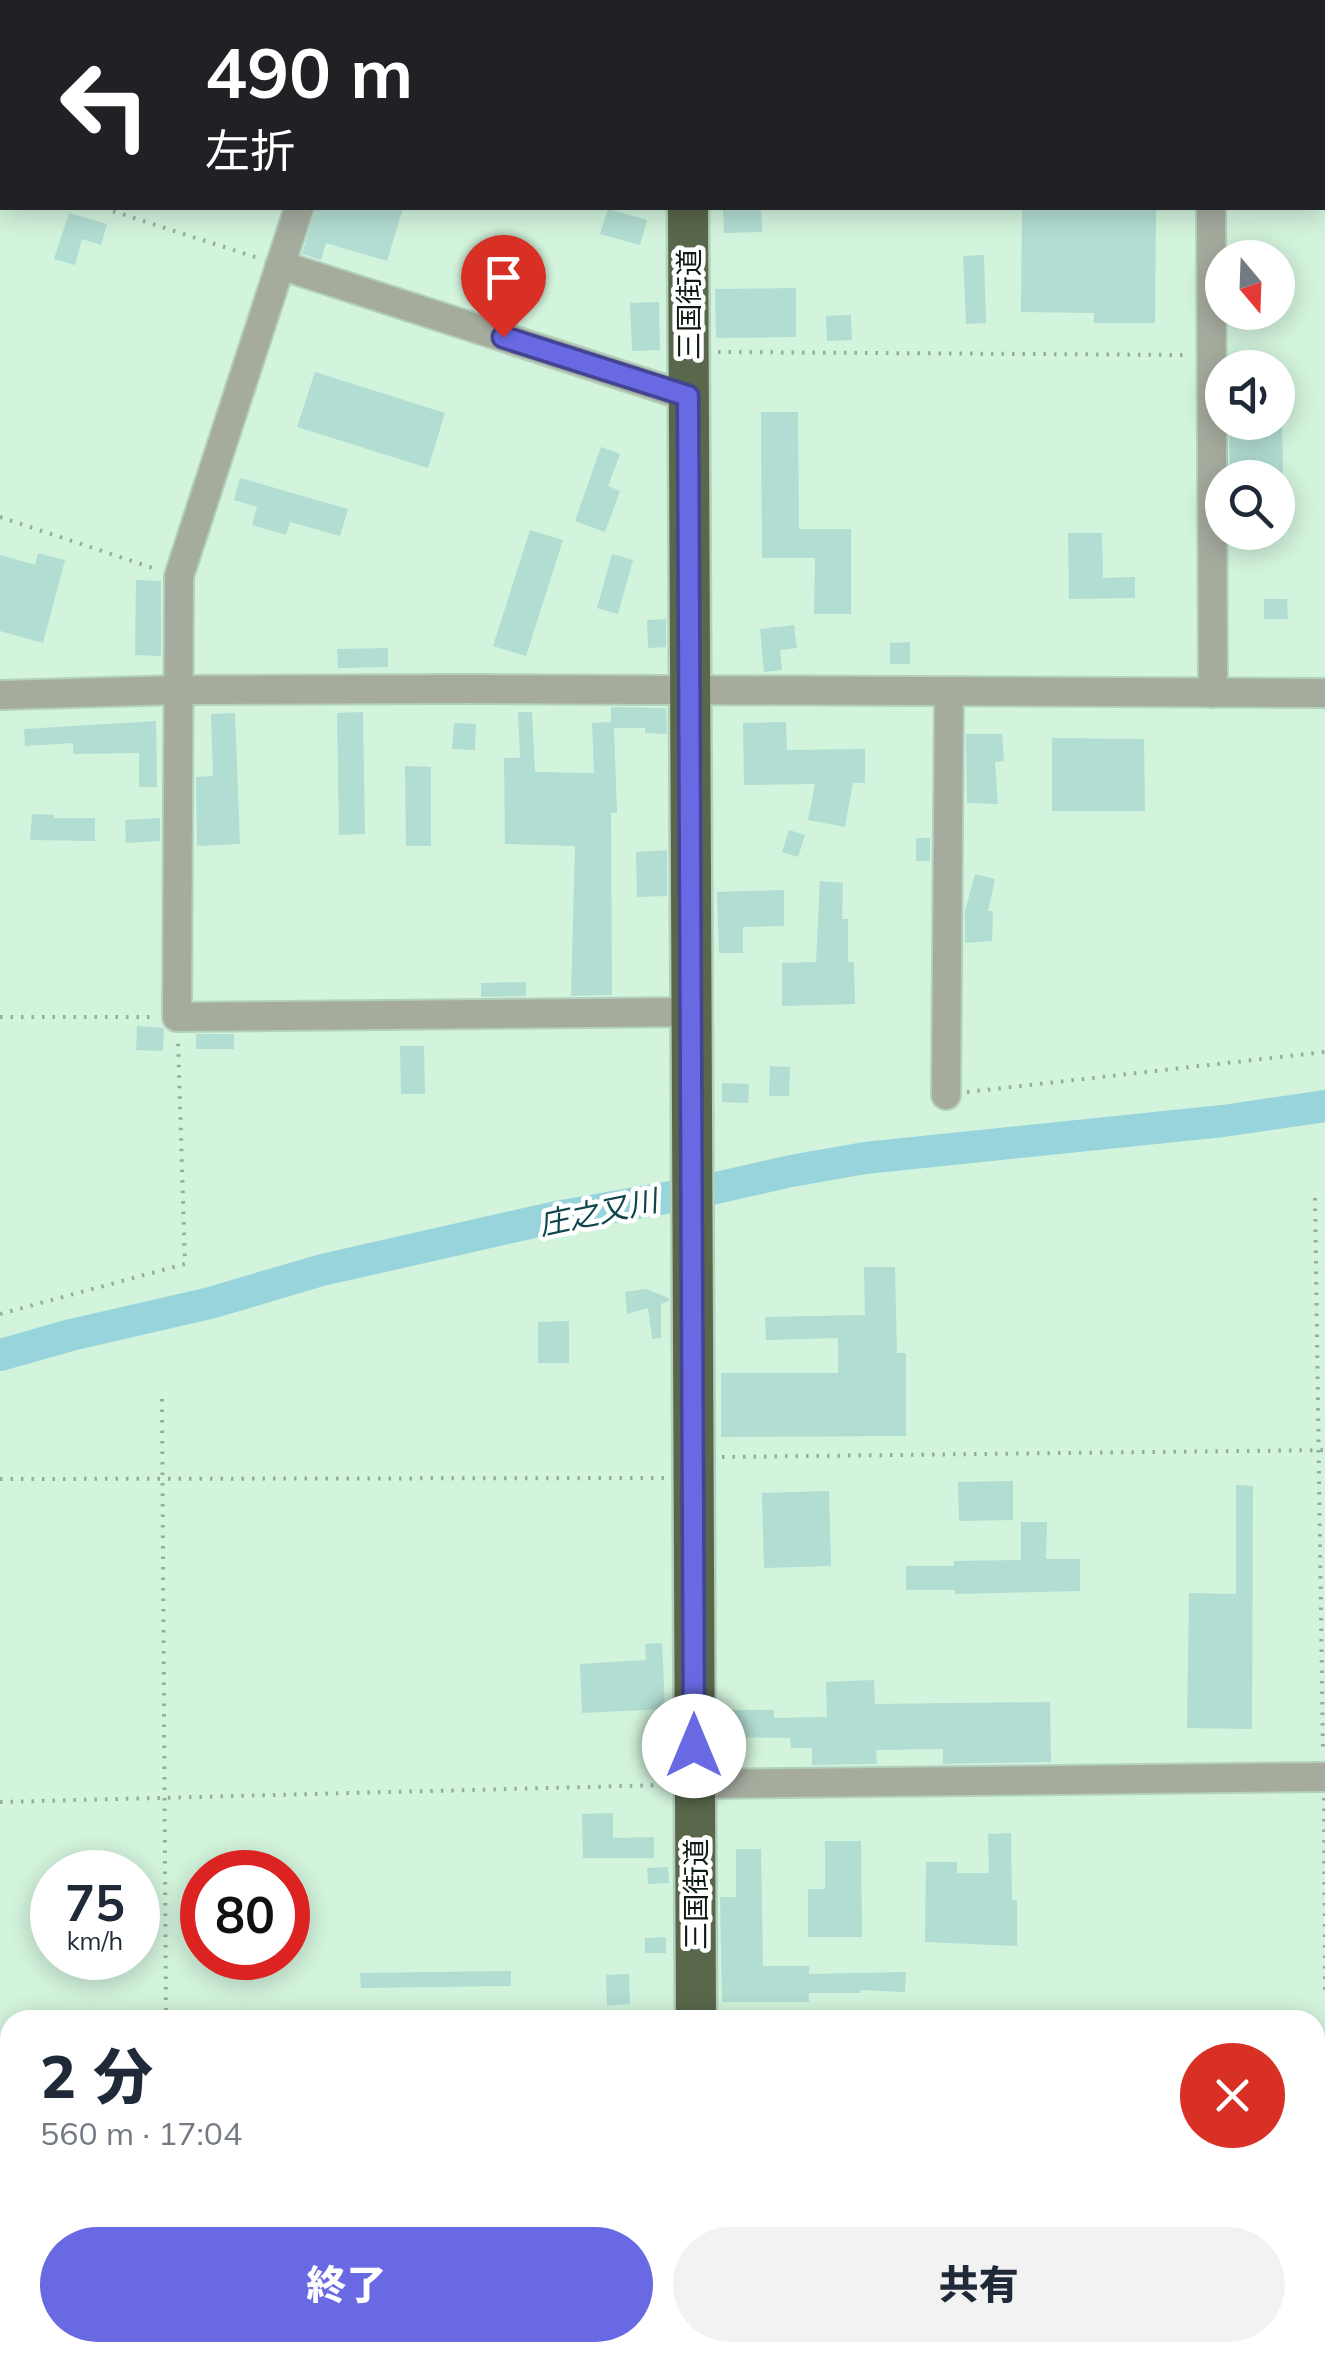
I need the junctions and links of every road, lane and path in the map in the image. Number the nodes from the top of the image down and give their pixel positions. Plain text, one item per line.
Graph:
1 (109, 210) edge
2 (298, 210) edge
3 (688, 210) edge
4 (1211, 210) edge
5 (280, 265) junction
6 (1213, 350) edge
7 (688, 352) junction
8 (1205, 355) edge
9 (688, 396) junction
10 (1213, 440) edge
11 (0, 517) edge
12 (179, 576) junction
13 (178, 690) junction
14 (690, 691) junction
15 (949, 692) junction
16 (1325, 692) edge
17 (1214, 693) junction
18 (0, 694) edge
19 (693, 1012) junction
20 (0, 1017) edge
21 (177, 1017) junction
22 (1325, 1052) edge
23 (946, 1095) joint
24 (1315, 1198) dead end
25 (0, 1314) edge
26 (162, 1399) dead end
27 (1323, 1450) edge
28 (692, 1468) junction
29 (0, 1479) edge
30 (162, 1479) junction
31 (1324, 1777) edge
32 (694, 1784) junction
33 (166, 1800) junction
34 (0, 1802) edge
35 (1325, 1993) edge
36 (166, 2010) edge
37 (696, 2010) edge

1 - 5 path
2 - 5 street
3 - 7 highway, 三国街道
4 - 6 street
5 - 9 street
5 - 12 street
7 - 8 path
7 - 9 highway, 三国街道
9 - 14 highway, 三国街道
10 - 17 street
11 - 12 path
12 - 13 street
13 - 14 street
13 - 18 street
13 - 21 street
14 - 15 street
14 - 19 highway, 三国街道
15 - 17 street
15 - 23 street
16 - 17 street
19 - 21 street
19 - 28 highway, 三国街道
20 - 21 path
21 - 25 path
22 - 23 path
24 - 27 path
26 - 30 path
27 - 28 path
27 - 31 path
28 - 30 path
28 - 32 highway, 三国街道
29 - 30 path
30 - 33 path
31 - 32 street
31 - 35 path
32 - 33 path
32 - 37 highway, 三国街道
33 - 34 path
33 - 36 path

